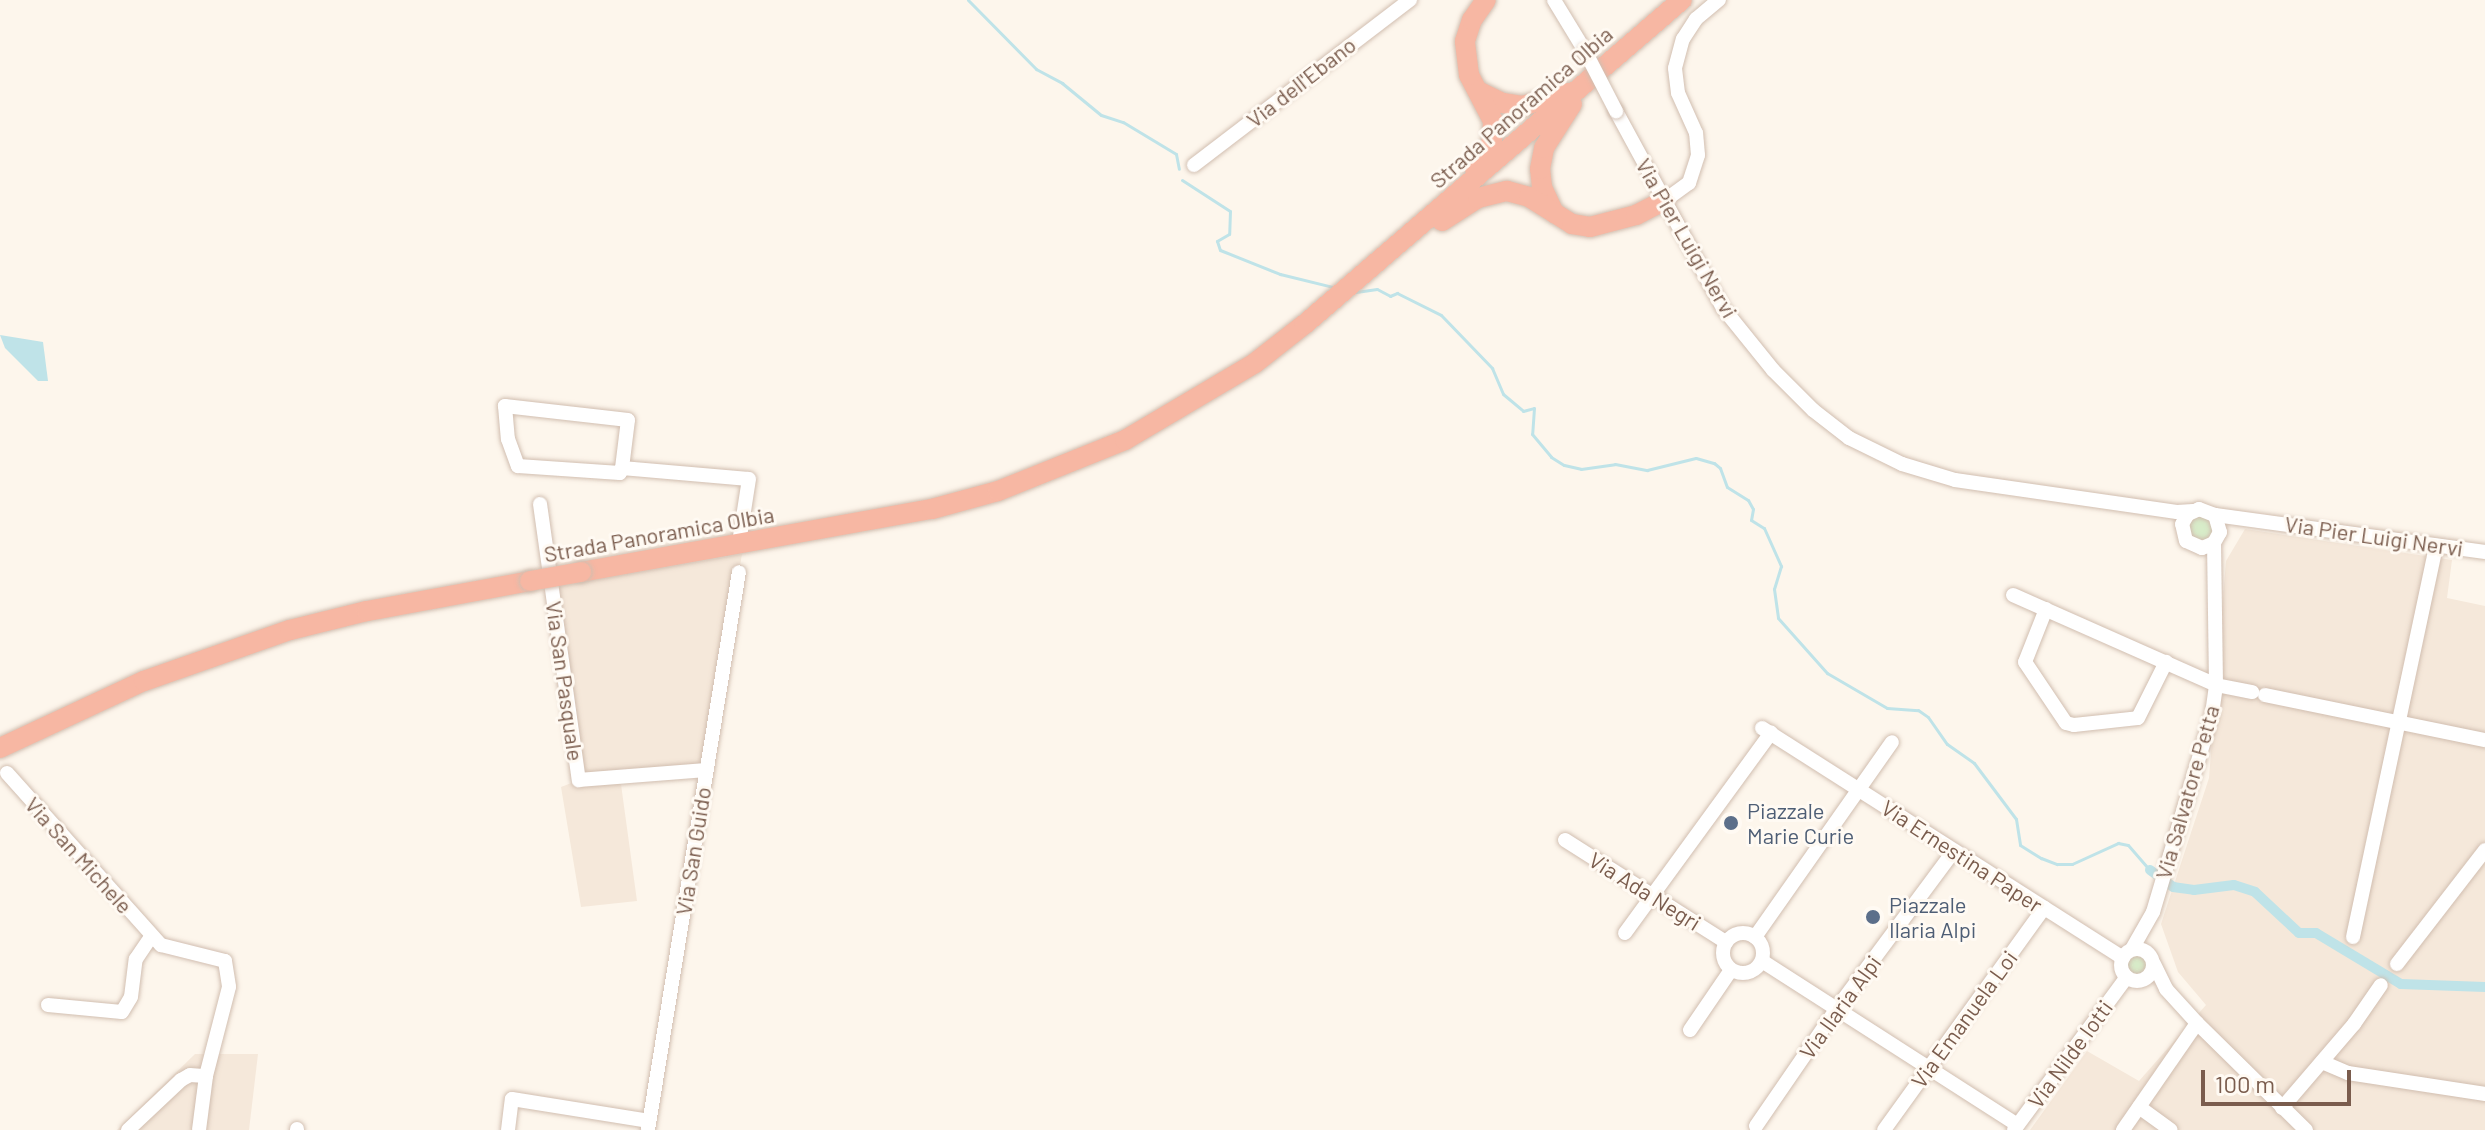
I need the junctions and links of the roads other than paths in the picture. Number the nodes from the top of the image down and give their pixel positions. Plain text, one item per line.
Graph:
1 (1410, 0) edge
2 (1486, 0) edge
3 (1554, 0) edge
4 (1682, 0) edge
5 (1719, 0) edge
6 (1583, 87) junction
7 (1480, 92) junction
8 (1194, 165) dead end
9 (1664, 201) junction
10 (1554, 213) junction
11 (1414, 231) junction
12 (1393, 249) junction
13 (622, 468) junction
14 (540, 504) dead end
15 (2141, 504) junction
16 (2193, 511) junction
17 (2218, 521) junction
18 (2182, 530) junction
19 (739, 543) junction
20 (2208, 545) junction
21 (2436, 546) junction
22 (2485, 552) edge
23 (739, 572) dead end
24 (2013, 595) dead end
25 (2046, 609) junction
26 (2166, 662) junction
27 (2216, 685) junction
28 (2398, 722) junction
29 (2485, 740) edge
30 (1892, 742) dead end
31 (0, 748) edge
32 (706, 770) junction
33 (7, 773) dead end
34 (1859, 790) junction
35 (1565, 840) dead end
36 (2485, 850) edge
37 (1954, 851) junction
38 (2470, 870) junction
39 (2485, 876) edge
40 (1651, 894) junction
41 (2044, 908) junction
42 (2153, 912) junction
43 (1625, 933) dead end
44 (151, 937) junction
45 (1755, 937) junction
46 (2353, 937) dead end
47 (1726, 942) junction
48 (2127, 954) junction
49 (1762, 961) junction
50 (2153, 961) junction
51 (2397, 964) dead end
52 (1731, 970) junction
53 (2134, 979) junction
54 (2381, 985) dead end
55 (2166, 989) junction
56 (48, 1005) dead end
57 (1835, 1011) junction
58 (2197, 1023) junction
59 (1690, 1030) dead end
60 (2322, 1062) junction
61 (1927, 1069) junction
62 (206, 1076) junction
63 (2485, 1094) edge
64 (2139, 1107) junction
65 (2282, 1108) junction
66 (648, 1125) edge
67 (1756, 1126) dead end
68 (2016, 1127) edge
69 (128, 1130) edge
70 (199, 1130) edge
71 (508, 1130) edge
72 (1884, 1130) edge
73 (2123, 1130) edge
74 (2171, 1130) edge
75 (2306, 1130) edge

1 - 8 street, Via dell'Ebano
2 - 7 highway
3 - 9 street, Via Pier Luigi Nervi, bridge
4 - 6 highway, Strada Panoramica Olbia
5 - 9 street
6 - 7 highway
6 - 10 highway
6 - 11 highway, Strada Panoramica Olbia
7 - 11 highway
9 - 10 highway
9 - 15 street, Via Pier Luigi Nervi
10 - 12 highway
11 - 12 highway, Strada Panoramica Olbia
12 - 19 highway, Strada Panoramica Olbia
13 - 13 street
13 - 19 street
14 - 32 street, Via San Pasquale
15 - 16 street, Via Pier Luigi Nervi
15 - 18 street, Via Pier Luigi Nervi
16 - 17 street
16 - 18 street
17 - 20 street
17 - 21 street, Via Pier Luigi Nervi
18 - 20 street
19 - 31 highway, Strada Panoramica Olbia, bridge
20 - 27 street, Via Salvatore Petta
21 - 22 street, Via Pier Luigi Nervi
21 - 28 street
23 - 32 street, Via San Guido
24 - 25 street
25 - 26 street
25 - 26 street
26 - 27 street
27 - 28 street
27 - 42 street, Via Salvatore Petta
28 - 29 street
28 - 46 street
30 - 34 street
32 - 66 street, Via San Guido
33 - 44 street, Via San Michele
34 - 37 street, Via Ernestina Paper
34 - 40 street, Via Ernestina Paper
34 - 45 street
35 - 40 street, Via Ada Negri
36 - 38 street
37 - 41 street, Via Ernestina Paper
37 - 57 street, Via Ilaria Alpi
38 - 39 street
38 - 51 street
40 - 43 street
40 - 47 street, Via Ada Negri
41 - 48 street, Via Ernestina Paper
41 - 61 street, Via Emanuela Loi
42 - 48 street, Via Salvatore Petta
42 - 50 street, Via Salvatore Petta
44 - 56 street
44 - 62 street, Via San Michele
45 - 47 street
45 - 49 street
47 - 52 street
48 - 50 street
48 - 53 street
49 - 52 street
49 - 57 street
50 - 53 street
50 - 55 street, Via Salvatore Petta
52 - 59 street
53 - 55 street, Via Salvatore Petta
53 - 68 street, Via Nilde Iotti
54 - 60 street
55 - 58 street, Via Salvatore Petta
57 - 61 street
57 - 67 street, Via Ilaria Alpi
58 - 64 street
58 - 65 street, Via Salvatore Petta
60 - 63 street
60 - 65 street
61 - 68 street
61 - 72 street, Via Emanuela Loi
62 - 69 street
62 - 70 street, Via San Michele
64 - 73 street
64 - 74 street
65 - 75 street, Via Salvatore Petta
66 - 71 street

